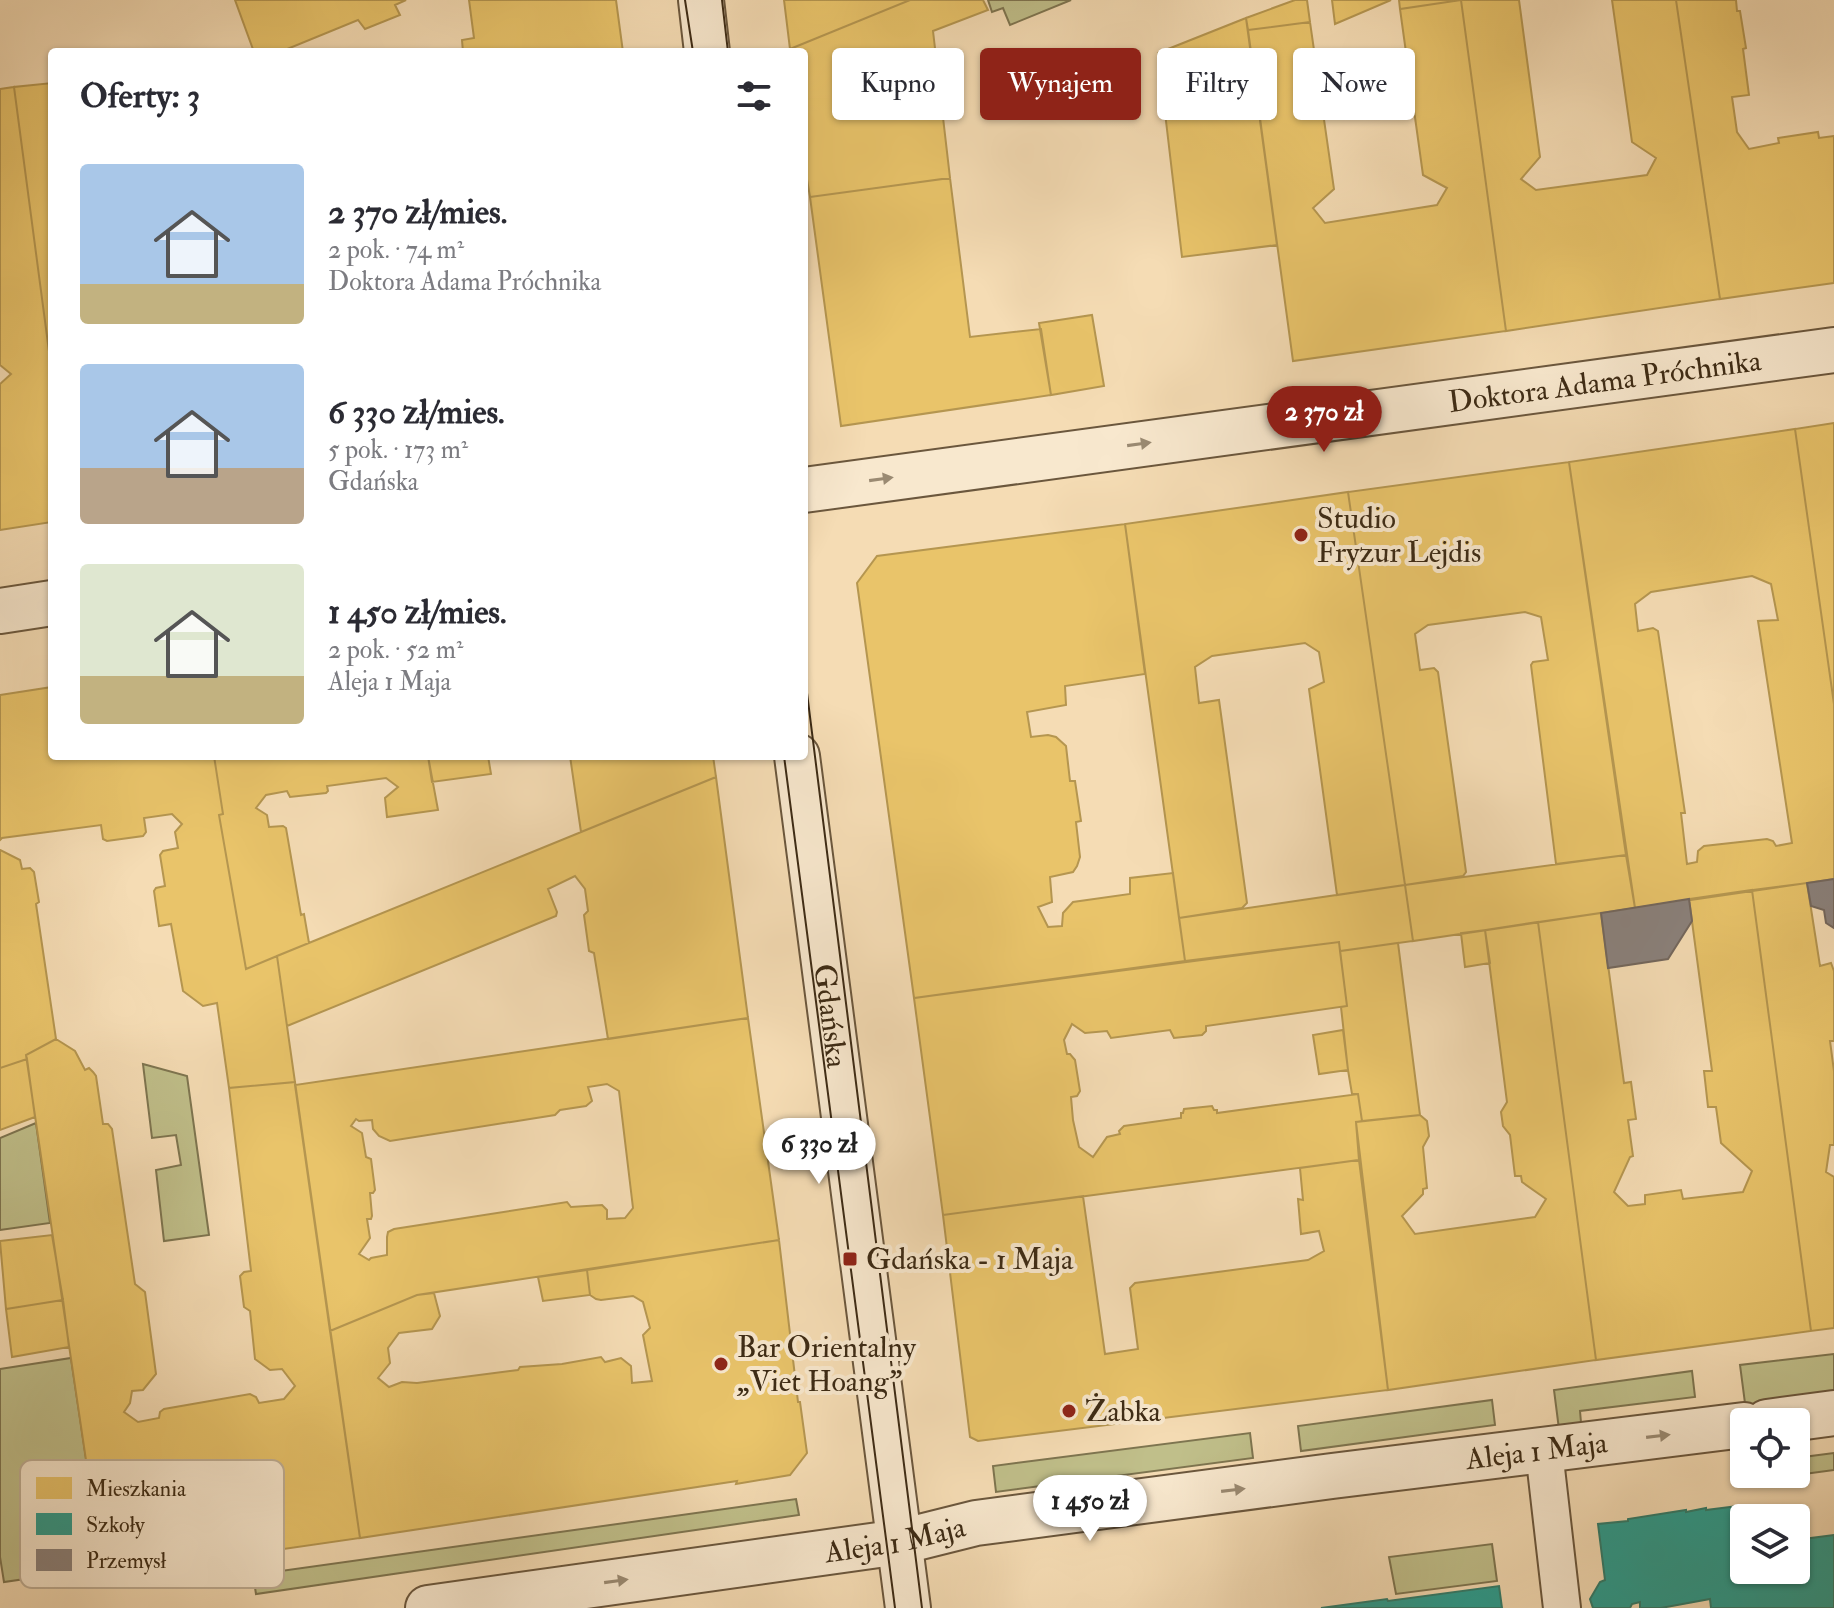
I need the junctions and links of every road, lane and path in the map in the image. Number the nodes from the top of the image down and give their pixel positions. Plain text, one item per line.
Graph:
1 (701, 0) edge
2 (707, 48) edge
3 (1834, 350) edge
4 (808, 489) edge
5 (48, 604) edge
6 (0, 611) edge
7 (798, 760) edge
8 (1834, 1413) edge
9 (1810, 1416) edge
10 (1730, 1427) edge
11 (1544, 1451) junction
12 (900, 1542) junction
13 (428, 1608) edge
14 (908, 1608) edge
15 (1562, 1608) edge

1 - 2 street
4 -> 3 street, Doktora Adama Próchnika
5 - 6 street
7 - 12 street, Gdańska
8 - 9 street
11 -> 10 street, Aleja 1 Maja
12 -> 11 street, Aleja 1 Maja
11 - 15 lane
13 -> 12 street, Aleja 1 Maja
12 - 14 street, Gdańska

